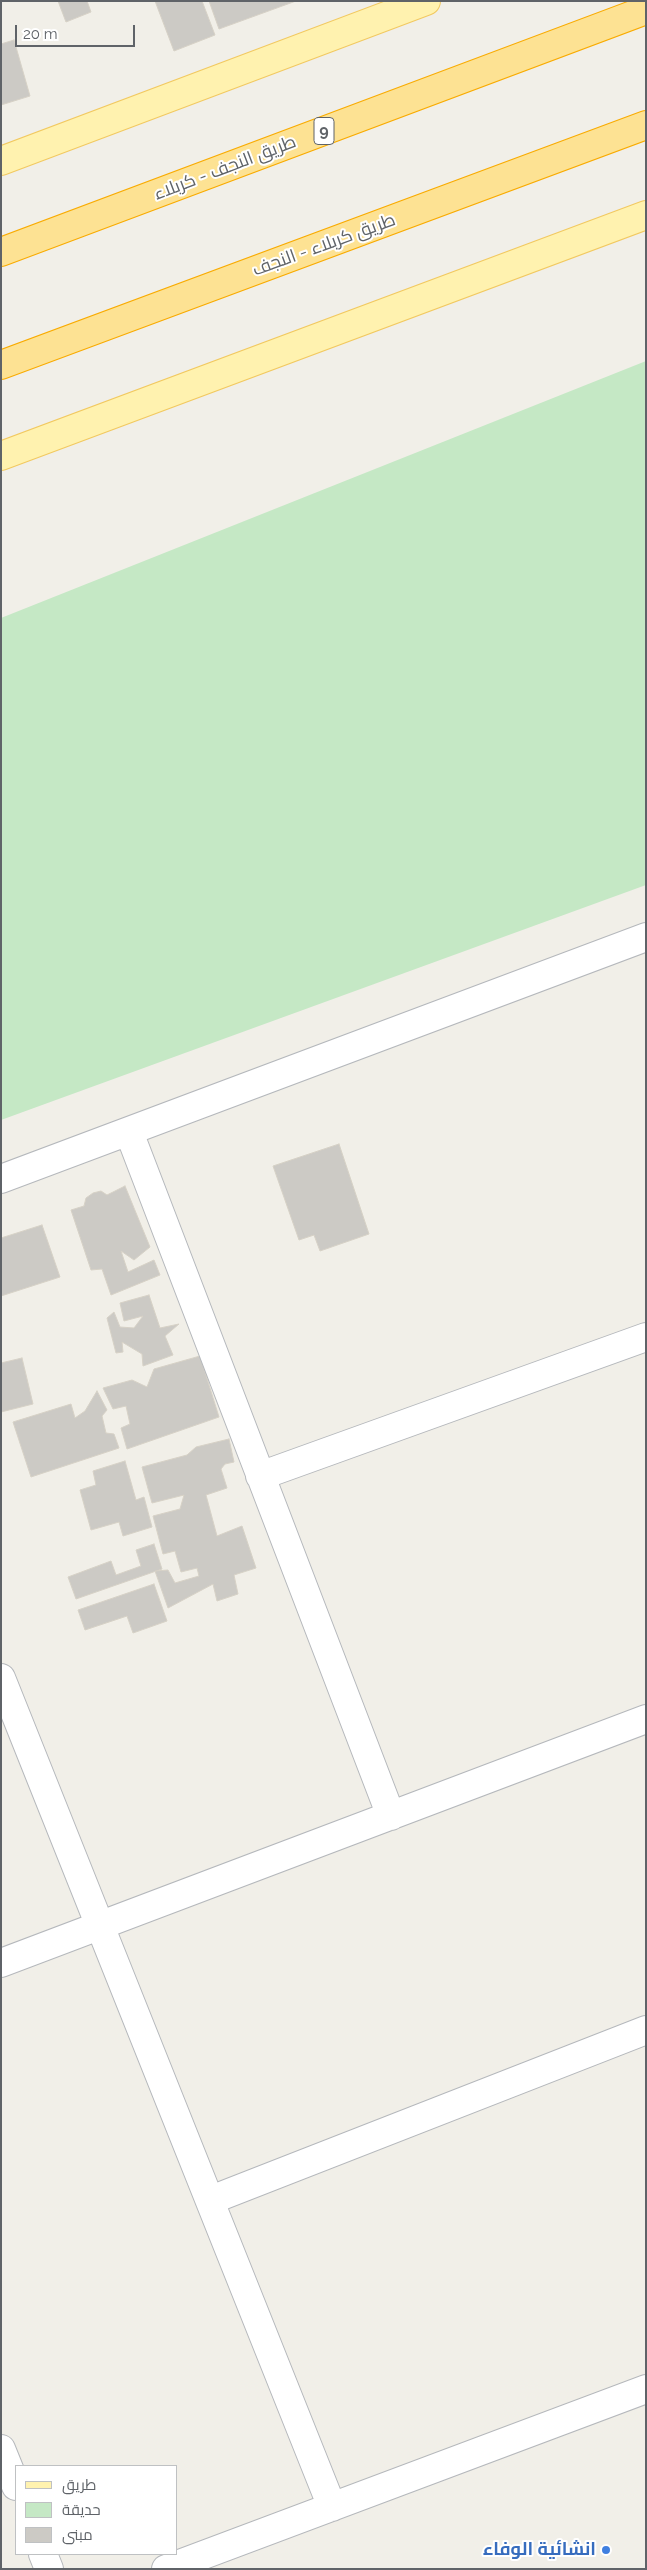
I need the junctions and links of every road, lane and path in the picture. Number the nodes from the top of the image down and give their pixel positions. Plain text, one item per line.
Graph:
1 (426, 1) edge
2 (646, 10) edge
3 (646, 125) edge
4 (1, 161) edge
5 (646, 215) edge
6 (1, 252) edge
7 (1, 365) edge
8 (1, 456) edge
9 (646, 937) edge
10 (129, 1132) junction
11 (1, 1179) edge
12 (646, 1338) edge
13 (260, 1476) junction
14 (1, 1678) edge
15 (646, 1719) edge
16 (391, 1816) junction
17 (98, 1926) junction
18 (1, 1962) edge
19 (646, 2030) edge
20 (211, 2200) junction
21 (646, 2389) edge
22 (1, 2449) edge
23 (15, 2484) edge
24 (332, 2507) junction
25 (43, 2555) edge
26 (49, 2569) edge
27 (166, 2569) edge

1 - 4 main road
2 - 6 highway, طريق النجف - کربلاء / 9
3 - 7 highway, طريق کربلاء - النجف
5 - 8 main road
9 - 10 street
10 - 11 street
10 - 13 street
12 - 13 street
13 - 16 street
14 - 17 street
15 - 16 street
16 - 17 street
17 - 18 street
17 - 20 street
19 - 20 street
20 - 24 street
21 - 24 street
22 - 23 street
24 - 27 street
25 - 26 street

